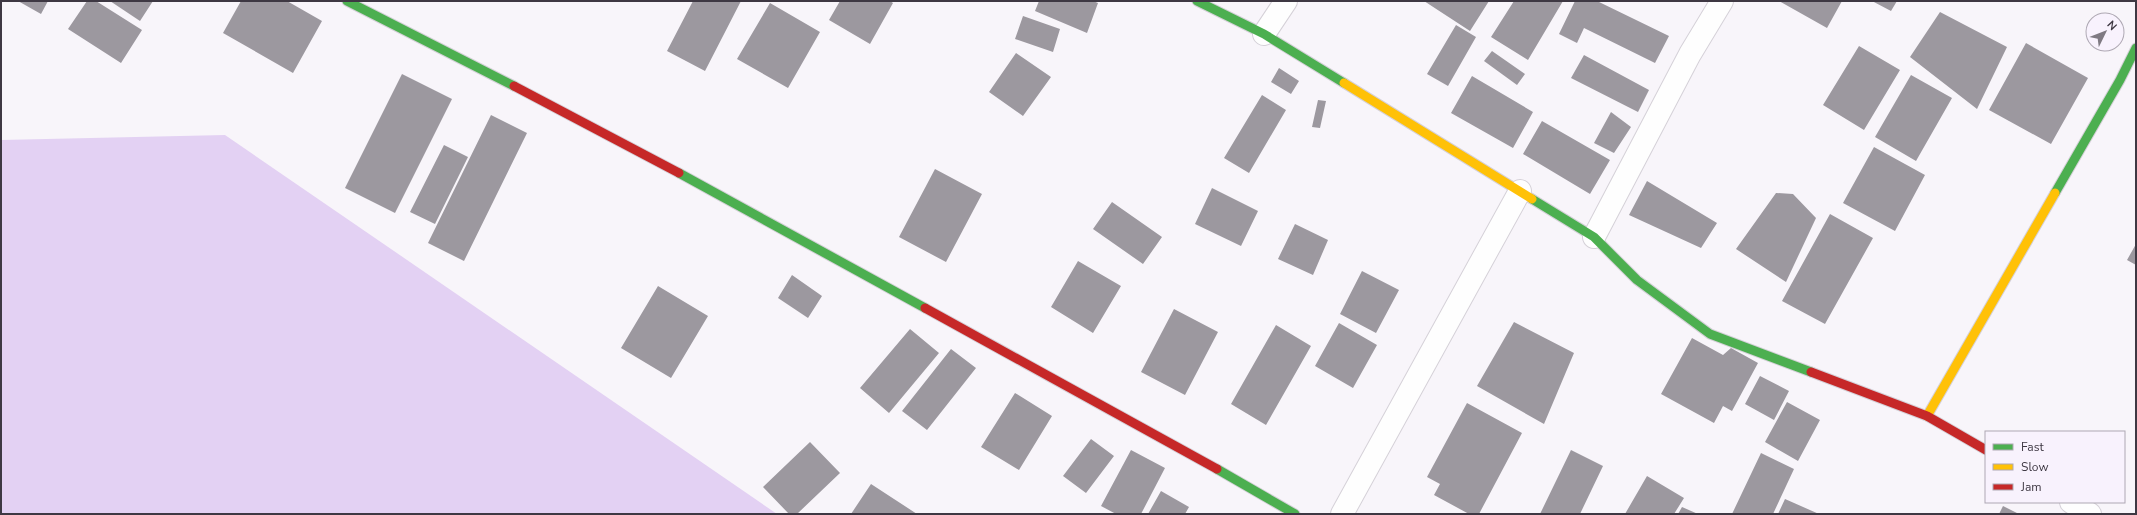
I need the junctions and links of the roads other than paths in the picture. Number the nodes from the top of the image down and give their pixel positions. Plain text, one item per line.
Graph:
1 (347, 1) edge
2 (1197, 1) edge
3 (1286, 1) edge
4 (1722, 1) edge
5 (1264, 34) junction
6 (2136, 48) edge
7 (1520, 191) junction
8 (1594, 236) junction
9 (1927, 416) junction
10 (1985, 449) edge
11 (2073, 503) edge
12 (1295, 514) edge
13 (1342, 514) edge
14 (2090, 514) edge

1 - 12 street
2 - 5 street
3 - 5 street
4 - 8 street
5 - 7 street
6 - 9 street
7 - 8 street
7 - 13 street
8 - 9 street
9 - 10 street
11 - 14 street

